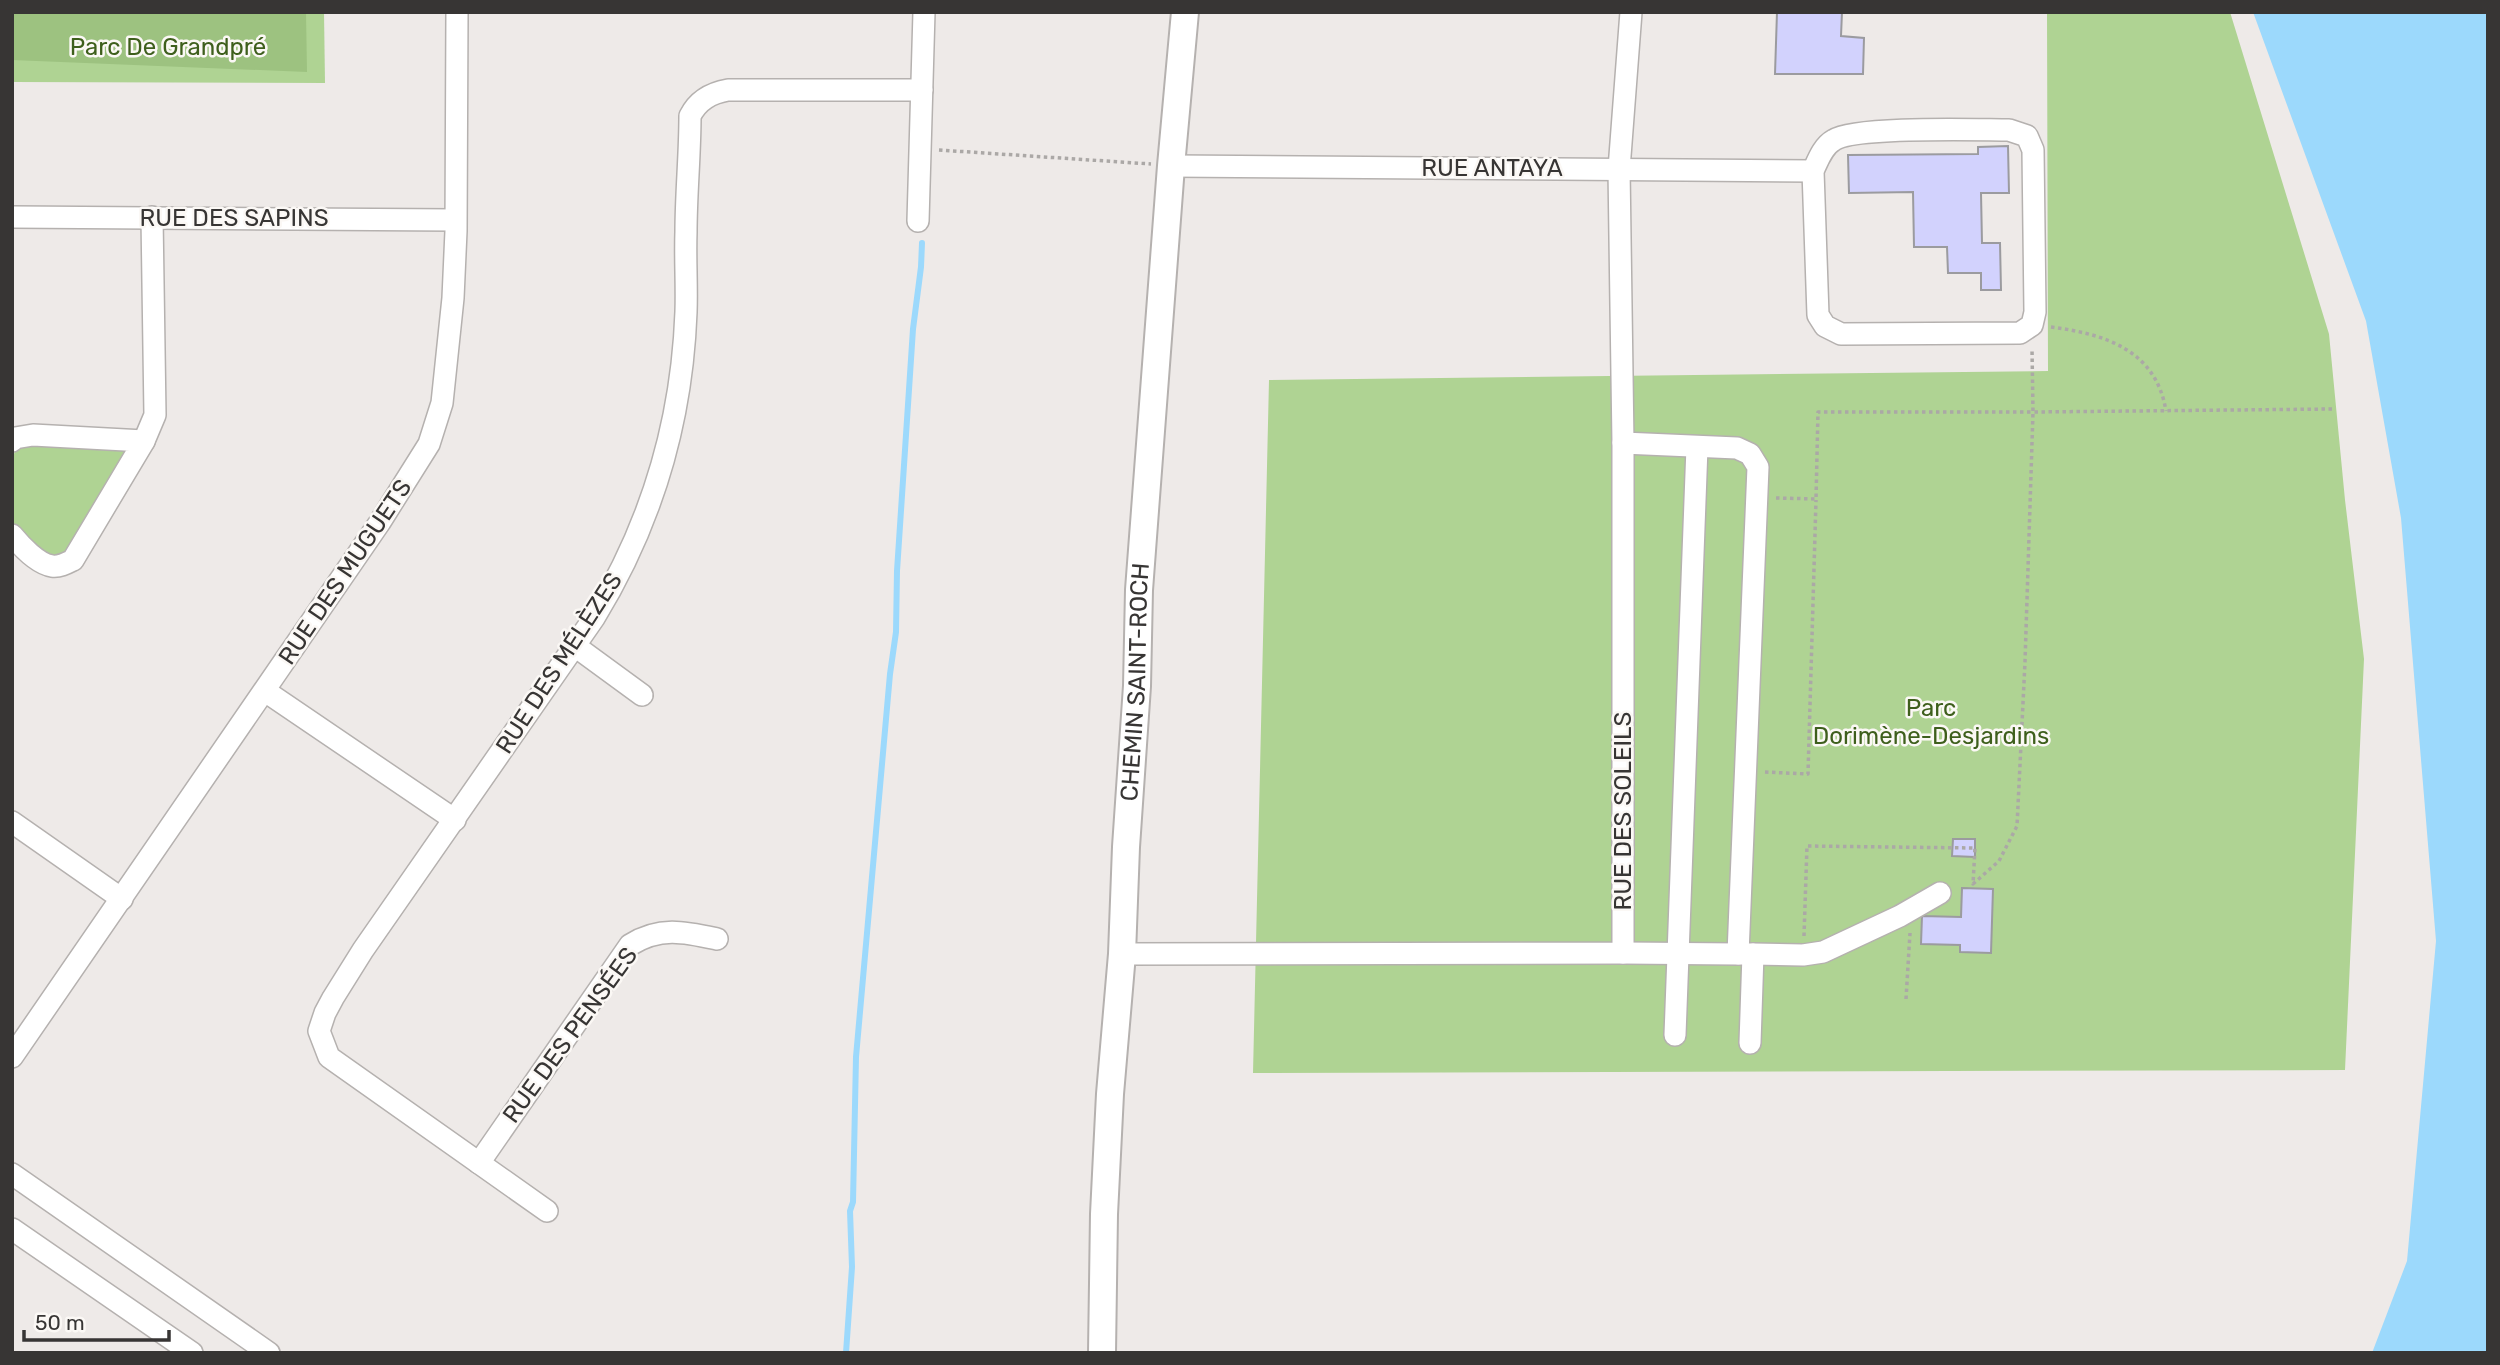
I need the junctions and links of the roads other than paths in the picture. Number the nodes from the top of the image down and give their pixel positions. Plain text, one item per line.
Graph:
1 (457, 12) edge
2 (924, 12) edge
3 (1185, 12) edge
4 (1631, 12) edge
5 (922, 90) junction
6 (1171, 166) junction
7 (1619, 169) junction
8 (1813, 171) junction
9 (12, 217) edge
10 (152, 217) junction
11 (455, 219) junction
12 (918, 220) dead end
13 (12, 441) edge
14 (144, 442) junction
15 (1623, 443) junction
16 (1697, 447) junction
17 (12, 535) edge
18 (575, 646) junction
19 (265, 691) junction
20 (642, 695) dead end
21 (454, 820) junction
22 (12, 822) edge
23 (1940, 893) dead end
24 (122, 899) junction
25 (717, 939) dead end
26 (1679, 952) junction
27 (1622, 953) junction
28 (1122, 954) junction
29 (1745, 954) junction
30 (1675, 1035) dead end
31 (1750, 1043) dead end
32 (12, 1057) edge
33 (479, 1163) junction
34 (12, 1174) edge
35 (547, 1211) dead end
36 (12, 1229) edge
37 (192, 1353) edge
38 (269, 1353) edge
39 (1101, 1353) edge

1 - 11 street, RUE DES MUGUETS
2 - 5 street
3 - 6 main road, CHEMIN SAINT-ROCH
4 - 7 street, RUE DES SOLEILS
5 - 12 street
5 - 18 street, RUE DES MÉLÈZES
6 - 7 street, RUE ANTAYA
6 - 28 main road, CHEMIN SAINT-ROCH
7 - 8 street, RUE ANTAYA
7 - 15 street, RUE DES SOLEILS
8 - 8 street
9 - 10 street, RUE DES SAPINS
10 - 11 street, RUE DES SAPINS
10 - 14 street
11 - 19 street, RUE DES MUGUETS
13 - 14 street
14 - 17 street
15 - 16 street
15 - 27 street, RUE DES SOLEILS
16 - 26 street
16 - 29 street
18 - 20 street
18 - 21 street, RUE DES MÉLÈZES
19 - 21 street
19 - 24 street, RUE DES MUGUETS
21 - 33 street, RUE DES MÉLÈZES
22 - 24 street
23 - 29 street
24 - 32 street, RUE DES MUGUETS
25 - 33 street, RUE DES PENSÉES
26 - 27 street
26 - 29 street
26 - 30 street
27 - 28 street
28 - 39 main road, CHEMIN SAINT-ROCH
29 - 31 street
33 - 35 street, RUE DES MÉLÈZES
34 - 38 street
36 - 37 street

